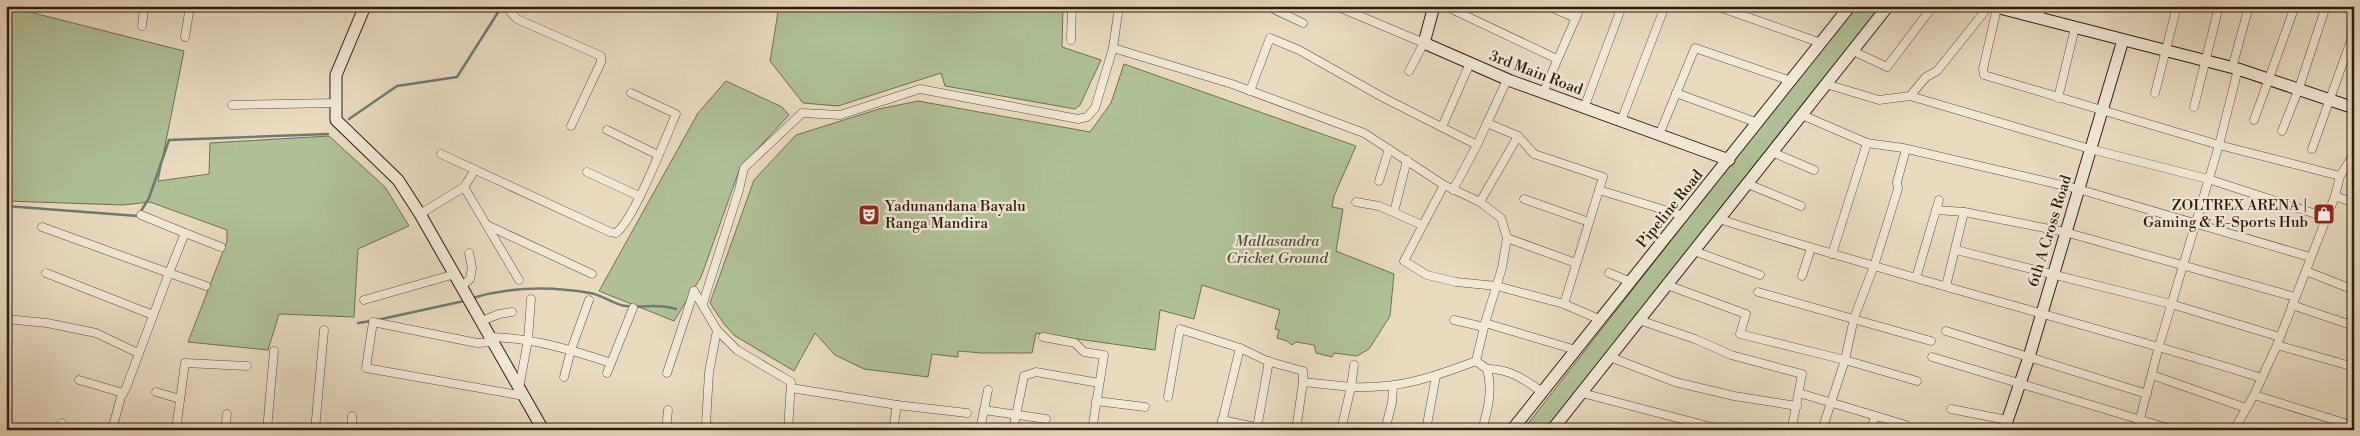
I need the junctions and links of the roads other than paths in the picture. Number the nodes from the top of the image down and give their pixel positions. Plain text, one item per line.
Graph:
1 (134, 6) edge
2 (190, 6) edge
3 (365, 6) edge
4 (1072, 6) edge
5 (1119, 6) edge
6 (1267, 6) edge
7 (1336, 6) edge
8 (1434, 6) edge
9 (1445, 6) edge
10 (1548, 6) edge
11 (1581, 6) edge
12 (1622, 6) edge
13 (1665, 6) edge
14 (1716, 6) edge
15 (1888, 6) edge
16 (1933, 6) edge
17 (2042, 6) edge
18 (2164, 6) edge
19 (2219, 6) edge
20 (2249, 6) edge
21 (2295, 6) edge
22 (2326, 6) edge
23 (145, 7) edge
24 (505, 7) edge
25 (1848, 7) edge
26 (1993, 7) edge
27 (2177, 8) edge
28 (1352, 9) edge
29 (1738, 10) edge
30 (1576, 18) junction
31 (2039, 19) junction
32 (1303, 23) dead end
33 (142, 26) dead end
34 (2074, 28) junction
35 (2354, 32) edge
36 (185, 37) dead end
37 (1071, 40) dead end
38 (2123, 40) junction
39 (1424, 43) junction
40 (1821, 43) junction
41 (1113, 48) junction
42 (2165, 50) junction
43 (1853, 51) junction
44 (1557, 58) junction
45 (2206, 61) junction
46 (1470, 63) junction
47 (2235, 68) junction
48 (1409, 71) dead end
49 (2269, 78) junction
50 (1507, 80) junction
51 (1791, 81) junction
52 (1826, 84) junction
53 (2300, 88) junction
54 (1250, 91) junction
55 (631, 93) dead end
56 (1543, 93) junction
57 (1676, 93) junction
58 (2155, 93) dead end
59 (1910, 96) junction
60 (2058, 98) junction
61 (2332, 99) junction
62 (336, 102) junction
63 (232, 105) dead end
64 (2194, 107) dead end
65 (1584, 108) junction
66 (2354, 108) edge
67 (2101, 111) junction
68 (1802, 115) junction
69 (2254, 120) dead end
70 (1621, 121) junction
71 (1487, 123) junction
72 (1758, 123) junction
73 (571, 126) dead end
74 (1442, 127) junction
75 (607, 130) dead end
76 (2282, 131) dead end
77 (1659, 135) junction
78 (1518, 136) junction
79 (1867, 143) junction
80 (1478, 145) junction
81 (2219, 145) junction
82 (1389, 148) junction
83 (1906, 148) junction
84 (2090, 149) junction
85 (2312, 149) dead end
86 (1772, 152) junction
87 (441, 154) dead end
88 (658, 155) junction
89 (2353, 158) edge
90 (1407, 160) junction
91 (1729, 160) junction
92 (475, 170) junction
93 (1814, 170) dead end
94 (587, 172) dead end
95 (2340, 176) junction
96 (2208, 179) junction
97 (1379, 181) dead end
98 (1748, 184) junction
99 (1444, 185) junction
100 (464, 187) junction
101 (2078, 189) junction
102 (1453, 190) junction
103 (1599, 190) junction
104 (639, 196) junction
105 (2335, 196) junction
106 (1524, 199) dead end
107 (1939, 200) dead end
108 (1356, 202) dead end
109 (1480, 202) junction
110 (2354, 203) edge
111 (1801, 206) dead end
112 (1936, 210) junction
113 (1394, 212) junction
114 (1964, 212) junction
115 (420, 214) junction
116 (141, 215) dead end
117 (1684, 216) junction
118 (2326, 217) junction
119 (1719, 219) junction
120 (1589, 222) junction
121 (2194, 224) junction
122 (487, 225) junction
123 (1422, 225) junction
124 (42, 227) dead end
125 (2065, 232) junction
126 (184, 233) junction
127 (1507, 238) junction
128 (221, 247) dead end
129 (1811, 248) junction
130 (1956, 250) junction
131 (1694, 251) junction
132 (469, 253) dead end
133 (1832, 254) junction
134 (2310, 257) junction
135 (1576, 263) junction
136 (2183, 264) junction
137 (1874, 266) junction
138 (2306, 271) junction
139 (46, 273) dead end
140 (169, 273) junction
141 (1609, 273) dead end
142 (2053, 273) junction
143 (455, 274) junction
144 (592, 274) dead end
145 (1760, 275) dead end
146 (1802, 276) dead end
147 (1916, 278) junction
148 (519, 280) dead end
149 (1631, 282) junction
150 (1667, 285) junction
151 (206, 286) dead end
152 (462, 286) junction
153 (1497, 286) junction
154 (1946, 286) junction
155 (2354, 290) edge
156 (1758, 292) dead end
157 (531, 299) dead end
158 (364, 300) dead end
159 (589, 300) dead end
160 (2294, 301) junction
161 (703, 304) junction
162 (1564, 304) junction
163 (2171, 304) junction
164 (633, 308) dead end
165 (512, 312) dead end
166 (2041, 312) junction
167 (153, 315) junction
168 (1854, 318) junction
169 (6, 319) edge
170 (1454, 320) dead end
171 (1600, 320) junction
172 (1639, 320) junction
173 (482, 321) junction
174 (1484, 325) junction
175 (2354, 326) edge
176 (324, 330) dead end
177 (716, 330) junction
178 (1946, 331) dead end
179 (1043, 337) dead end
180 (2280, 337) junction
181 (492, 340) junction
182 (528, 340) junction
183 (1931, 340) dead end
184 (2277, 345) junction
185 (2159, 346) junction
186 (1240, 348) junction
187 (571, 350) junction
188 (1576, 350) junction
189 (274, 351) dead end
190 (138, 353) junction
191 (1610, 357) junction
192 (1932, 357) dead end
193 (2029, 357) junction
194 (1845, 360) junction
195 (1270, 361) junction
196 (1476, 361) junction
197 (612, 363) junction
198 (1354, 365) dead end
199 (247, 366) dead end
200 (2354, 367) edge
201 (1487, 369) junction
202 (607, 373) dead end
203 (668, 373) dead end
204 (2152, 375) junction
205 (1436, 376) junction
206 (564, 377) dead end
207 (2262, 378) junction
208 (79, 380) dead end
209 (1303, 382) junction
210 (1917, 382) dead end
211 (1099, 383) junction
212 (2019, 385) junction
213 (1393, 386) junction
214 (1350, 387) junction
215 (790, 388) junction
216 (988, 390) dead end
217 (156, 392) dead end
218 (522, 392) junction
219 (1542, 392) junction
220 (123, 393) junction
221 (1582, 393) junction
222 (1799, 393) junction
223 (2147, 394) junction
224 (2254, 395) junction
225 (1168, 397) dead end
226 (180, 399) junction
227 (1096, 401) junction
228 (1831, 403) junction
229 (896, 405) junction
230 (1797, 406) junction
231 (1145, 407) dead end
232 (2246, 408) junction
233 (1952, 409) dead end
234 (668, 410) dead end
235 (984, 410) junction
236 (966, 413) dead end
237 (227, 414) dead end
238 (1016, 414) junction
239 (352, 416) dead end
240 (1875, 416) junction
241 (1046, 419) dead end
242 (2140, 419) junction
243 (1222, 420) junction
244 (1793, 422) dead end
245 (1906, 425) dead end
246 (2006, 425) edge
247 (2354, 426) edge
248 (112, 428) edge
249 (1257, 428) junction
250 (545, 429) edge
251 (124, 430) edge
252 (176, 430) edge
253 (225, 430) edge
254 (267, 430) edge
255 (316, 430) edge
256 (352, 430) edge
257 (666, 430) edge
258 (714, 430) edge
259 (788, 430) edge
260 (893, 430) edge
261 (980, 430) edge
262 (1014, 430) edge
263 (1092, 430) edge
264 (1220, 430) edge
265 (1269, 430) edge
266 (1296, 430) edge
267 (1340, 430) edge
268 (1384, 430) edge
269 (1426, 430) edge
270 (1482, 430) edge
271 (1512, 430) edge
272 (1553, 430) edge
273 (1723, 430) edge
274 (1822, 430) edge
275 (1871, 430) edge
276 (2138, 430) edge
277 (2174, 430) edge
278 (2234, 430) edge

1 - 23 street
2 - 36 street
3 - 62 street
4 - 37 street
5 - 41 street
6 - 32 street
7 - 28 street, 3rd Main Road
8 - 39 street
9 - 44 street
10 - 30 street
11 - 30 street
12 - 65 street
13 - 70 street
14 - 29 street
15 - 43 street
16 - 43 street
17 - 31 street
18 - 27 street
19 - 45 street
20 - 47 street
21 - 49 street
22 - 53 street
23 - 33 street
24 - 73 street
25 - 40 street, Pipeline Road
26 - 31 street
26 - 59 street
26 - 60 street
27 - 42 street
28 - 39 street, 3rd Main Road
29 - 40 street
30 - 44 street
31 - 34 street
34 - 38 street
34 - 60 street
35 - 61 street
38 - 42 street
38 - 67 street, 6th A Cross Road
39 - 46 street, 3rd Main Road
39 - 48 street
40 - 51 street, Pipeline Road
41 - 54 street
41 - 161 street
42 - 45 street
42 - 58 street
43 - 52 street
44 - 56 street
45 - 47 street
45 - 64 street
46 - 50 street, 3rd Main Road
46 - 74 street
47 - 49 street
47 - 81 street
49 - 53 street
49 - 69 street
50 - 56 street, 3rd Main Road
50 - 71 street
51 - 57 street
51 - 72 street, Pipeline Road
52 - 59 street
52 - 68 street
53 - 61 street
53 - 76 street
54 - 74 street
54 - 82 street
55 - 88 street
56 - 65 street, 3rd Main Road
57 - 72 street
57 - 77 street
59 - 84 street
60 - 67 street
61 - 66 street
61 - 85 street
62 - 63 street
62 - 115 street
65 - 70 street, 3rd Main Road
67 - 81 street
67 - 84 street, 6th A Cross Road
68 - 79 street
68 - 86 street
70 - 77 street, 3rd Main Road
71 - 78 street
71 - 80 street
72 - 91 street, Pipeline Road
74 - 80 street
75 - 88 street
77 - 91 street, 3rd Main Road
78 - 103 street
78 - 109 street
79 - 83 street
79 - 133 street
80 - 102 street
81 - 95 street
81 - 96 street
82 - 90 street
82 - 97 street
83 - 101 street
83 - 137 street
84 - 96 street
84 - 101 street, 6th A Cross Road
86 - 93 street
86 - 98 street
87 - 92 street
88 - 104 street
89 - 95 street
90 - 99 street
90 - 113 street
91 - 117 street, Pipeline Road
92 - 100 street
92 - 104 street
94 - 104 street
95 - 105 street
96 - 118 street
96 - 121 street
98 - 111 street
98 - 119 street
99 - 102 street
99 - 123 street
100 - 115 street
100 - 122 street
101 - 121 street
101 - 125 street, 6th A Cross Road
102 - 109 street
103 - 117 street
103 - 120 street
105 - 110 street
105 - 118 street
106 - 120 street
107 - 112 street
108 - 113 street
109 - 127 street
112 - 114 street
112 - 147 street
113 - 123 street
114 - 125 street
114 - 130 street
115 - 143 street
116 - 126 street
117 - 149 street, Pipeline Road
118 - 134 street
119 - 129 street
119 - 131 street
120 - 135 street
121 - 134 street
121 - 136 street
122 - 144 street
122 - 148 street
123 - 153 street
124 - 140 street
125 - 136 street
125 - 142 street, 6th A Cross Road
126 - 128 street
126 - 140 street
127 - 135 street
127 - 153 street
129 - 133 street
129 - 146 street
130 - 142 street
130 - 154 street
131 - 145 street
131 - 150 street
132 - 152 street
133 - 137 street
134 - 138 street
135 - 162 street
136 - 160 street
136 - 163 street
137 - 147 street
137 - 168 street
138 - 155 street
138 - 160 street
139 - 167 street
140 - 151 street
140 - 167 street
141 - 149 street
142 - 163 street
142 - 166 street, 6th A Cross Road
143 - 152 street
143 - 158 street
147 - 154 street
149 - 171 street, Pipeline Road
150 - 172 street
150 - 194 street
152 - 173 street
153 - 162 street
153 - 174 street
154 - 166 street
156 - 168 street
157 - 182 street
159 - 187 street
160 - 175 street
160 - 180 street
161 - 177 street
161 - 203 street
162 - 171 street
163 - 180 street
163 - 185 street
164 - 197 street
165 - 173 street
166 - 185 street
166 - 193 street, 6th A Cross Road
167 - 190 street
168 - 183 street
168 - 194 street
169 - 190 street
170 - 174 street
171 - 188 street, Pipeline Road
172 - 191 street
172 - 222 street
173 - 181 street
174 - 188 street
174 - 196 street
176 - 255 street
177 - 215 street
177 - 258 street
178 - 193 street
179 - 211 street
180 - 184 street
181 - 182 street
181 - 218 street
181 - 218 street
182 - 187 street
182 - 218 street
184 - 200 street
184 - 207 street
185 - 204 street
185 - 207 street
186 - 195 street
186 - 225 street
186 - 243 street
187 - 197 street
187 - 206 street
188 - 219 street, Pipeline Road
189 - 254 street
190 - 220 street
191 - 221 street
191 - 230 street
192 - 212 street
193 - 212 street, 6th A Cross Road
193 - 223 street
194 - 210 street
194 - 228 street
195 - 209 street
195 - 249 street
196 - 201 street
196 - 205 street
197 - 202 street
198 - 214 street
199 - 226 street
201 - 219 street
201 - 270 street
204 - 223 street
204 - 232 street
205 - 213 street
205 - 269 street
207 - 224 street
208 - 220 street
209 - 214 street
209 - 266 street
211 - 227 street
211 - 238 street
212 - 242 street
212 - 246 street, 6th A Cross Road
213 - 214 street
213 - 268 street
214 - 267 street
215 - 229 street
215 - 259 street
216 - 235 street
217 - 226 street
218 - 250 street
219 - 271 street, Pipeline Road
220 - 248 street
221 - 272 street
221 - 273 street
222 - 228 street
222 - 230 street
223 - 242 street
224 - 232 street
224 - 247 street
226 - 252 street
227 - 231 street
227 - 263 street
228 - 240 street
228 - 274 street
229 - 236 street
229 - 260 street
230 - 244 street
232 - 278 street
233 - 246 street
234 - 257 street
235 - 238 street
235 - 261 street
237 - 253 street
238 - 241 street
238 - 262 street
239 - 256 street
240 - 245 street
240 - 275 street
242 - 276 street
242 - 277 street
243 - 249 street
243 - 264 street
248 - 251 street
249 - 265 street

